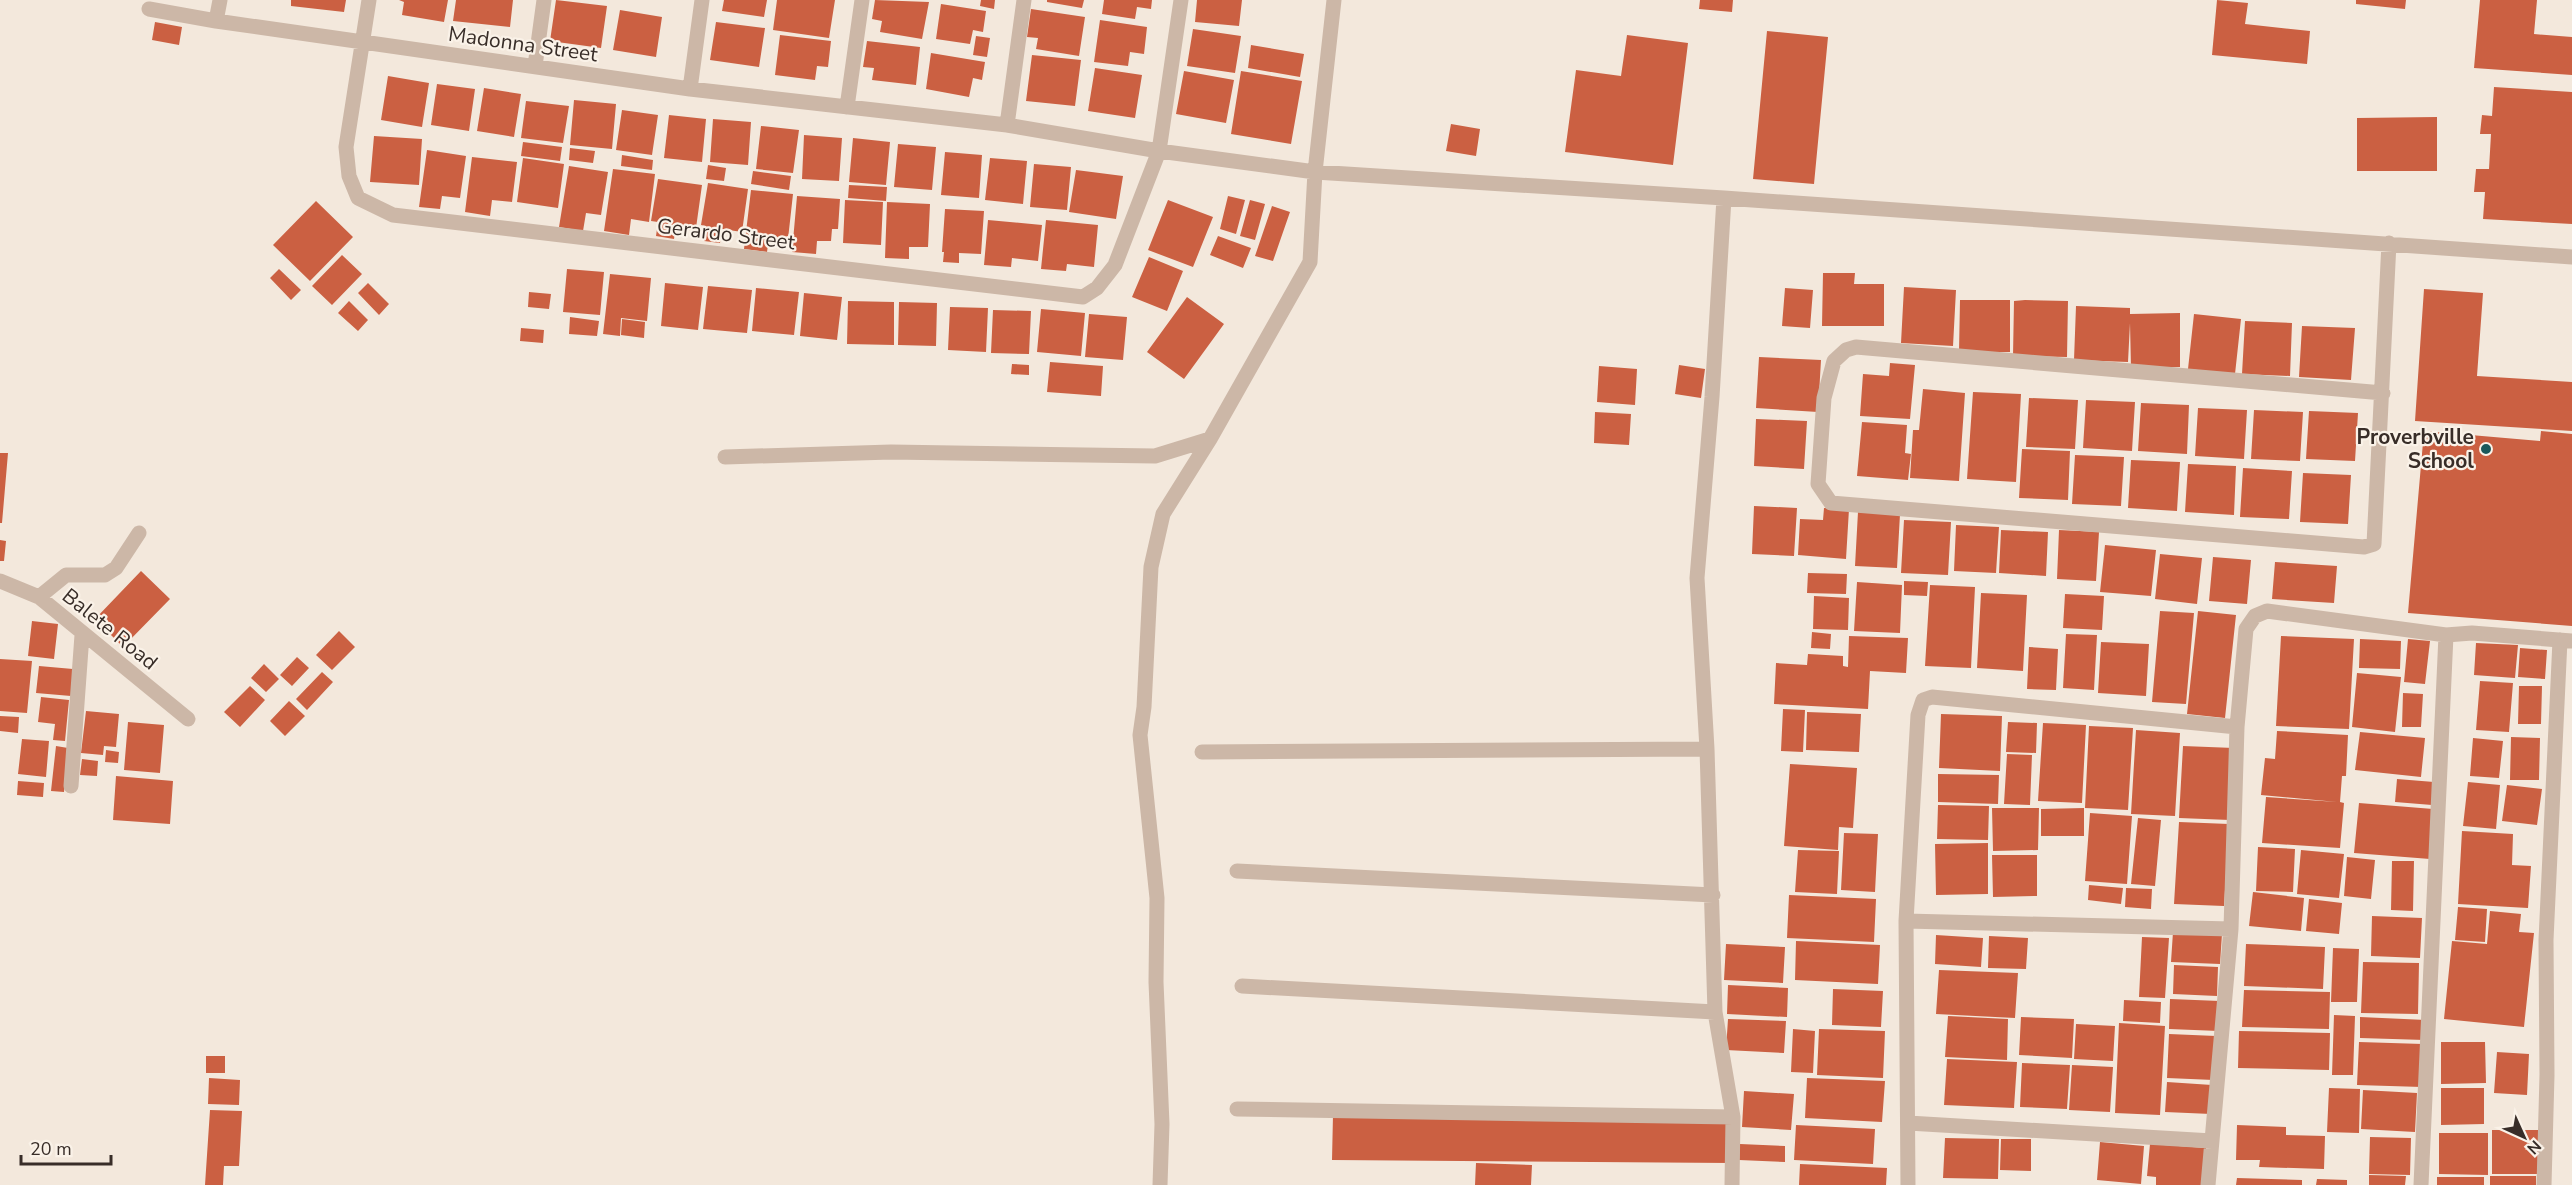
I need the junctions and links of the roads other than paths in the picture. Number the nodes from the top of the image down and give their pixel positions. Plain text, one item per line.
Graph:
1 (220, 0) edge
2 (369, 0) edge
3 (544, 0) edge
4 (702, 0) edge
5 (862, 0) edge
6 (1024, 0) edge
7 (1181, 0) edge
8 (1334, 0) edge
9 (149, 9) dead end
10 (216, 21) junction
11 (362, 43) junction
12 (535, 66) junction
13 (690, 89) junction
14 (847, 107) junction
15 (1007, 125) junction
16 (1159, 151) junction
17 (1315, 172) junction
18 (1724, 198) junction
19 (2389, 243) junction
20 (2572, 257) edge
21 (2383, 393) junction
22 (1210, 439) junction
23 (725, 457) dead end
24 (139, 533) dead end
25 (0, 582) edge
26 (39, 597) junction
27 (2446, 634) junction
28 (82, 635) junction
29 (2566, 641) edge
30 (188, 719) dead end
31 (2237, 727) junction
32 (1707, 749) junction
33 (1202, 752) dead end
34 (71, 786) dead end
35 (1237, 871) dead end
36 (1713, 895) junction
37 (1906, 921) junction
38 (2231, 928) junction
39 (1242, 986) dead end
40 (1715, 1012) junction
41 (1238, 1109) dead end
42 (1733, 1117) junction
43 (1908, 1123) junction
44 (2212, 1141) junction
45 (1160, 1185) edge
46 (1731, 1185) edge
47 (1908, 1185) edge
48 (2208, 1185) edge
49 (2421, 1185) edge
50 (2544, 1185) edge

1 - 10 street
2 - 11 street
3 - 12 street
4 - 13 street
5 - 14 street
6 - 15 street
7 - 16 street
8 - 17 street
9 - 10 street, Madonna Street
10 - 11 street, Madonna Street
11 - 12 street, Madonna Street
11 - 16 street, Gerardo Street
12 - 13 street, Madonna Street
13 - 14 street, Madonna Street
14 - 15 street, Madonna Street
15 - 16 street, Madonna Street
16 - 17 street, Madonna Street
17 - 18 street, Madonna Street
17 - 22 street
18 - 19 street, Madonna Street
18 - 32 street
19 - 20 street, Madonna Street
19 - 21 street
21 - 21 street
22 - 23 street
22 - 45 street
24 - 26 street
25 - 26 street, Balete Road
26 - 28 street, Balete Road
27 - 29 street
27 - 31 street
27 - 49 street
28 - 30 street, Balete Road
28 - 34 street
29 - 50 street
31 - 37 street
31 - 38 street
32 - 33 street
32 - 36 street
35 - 36 street
36 - 40 street
37 - 38 street
37 - 43 street
38 - 44 street
39 - 40 street
40 - 42 street
41 - 42 street
42 - 46 street
43 - 44 street
43 - 47 street
44 - 48 street

